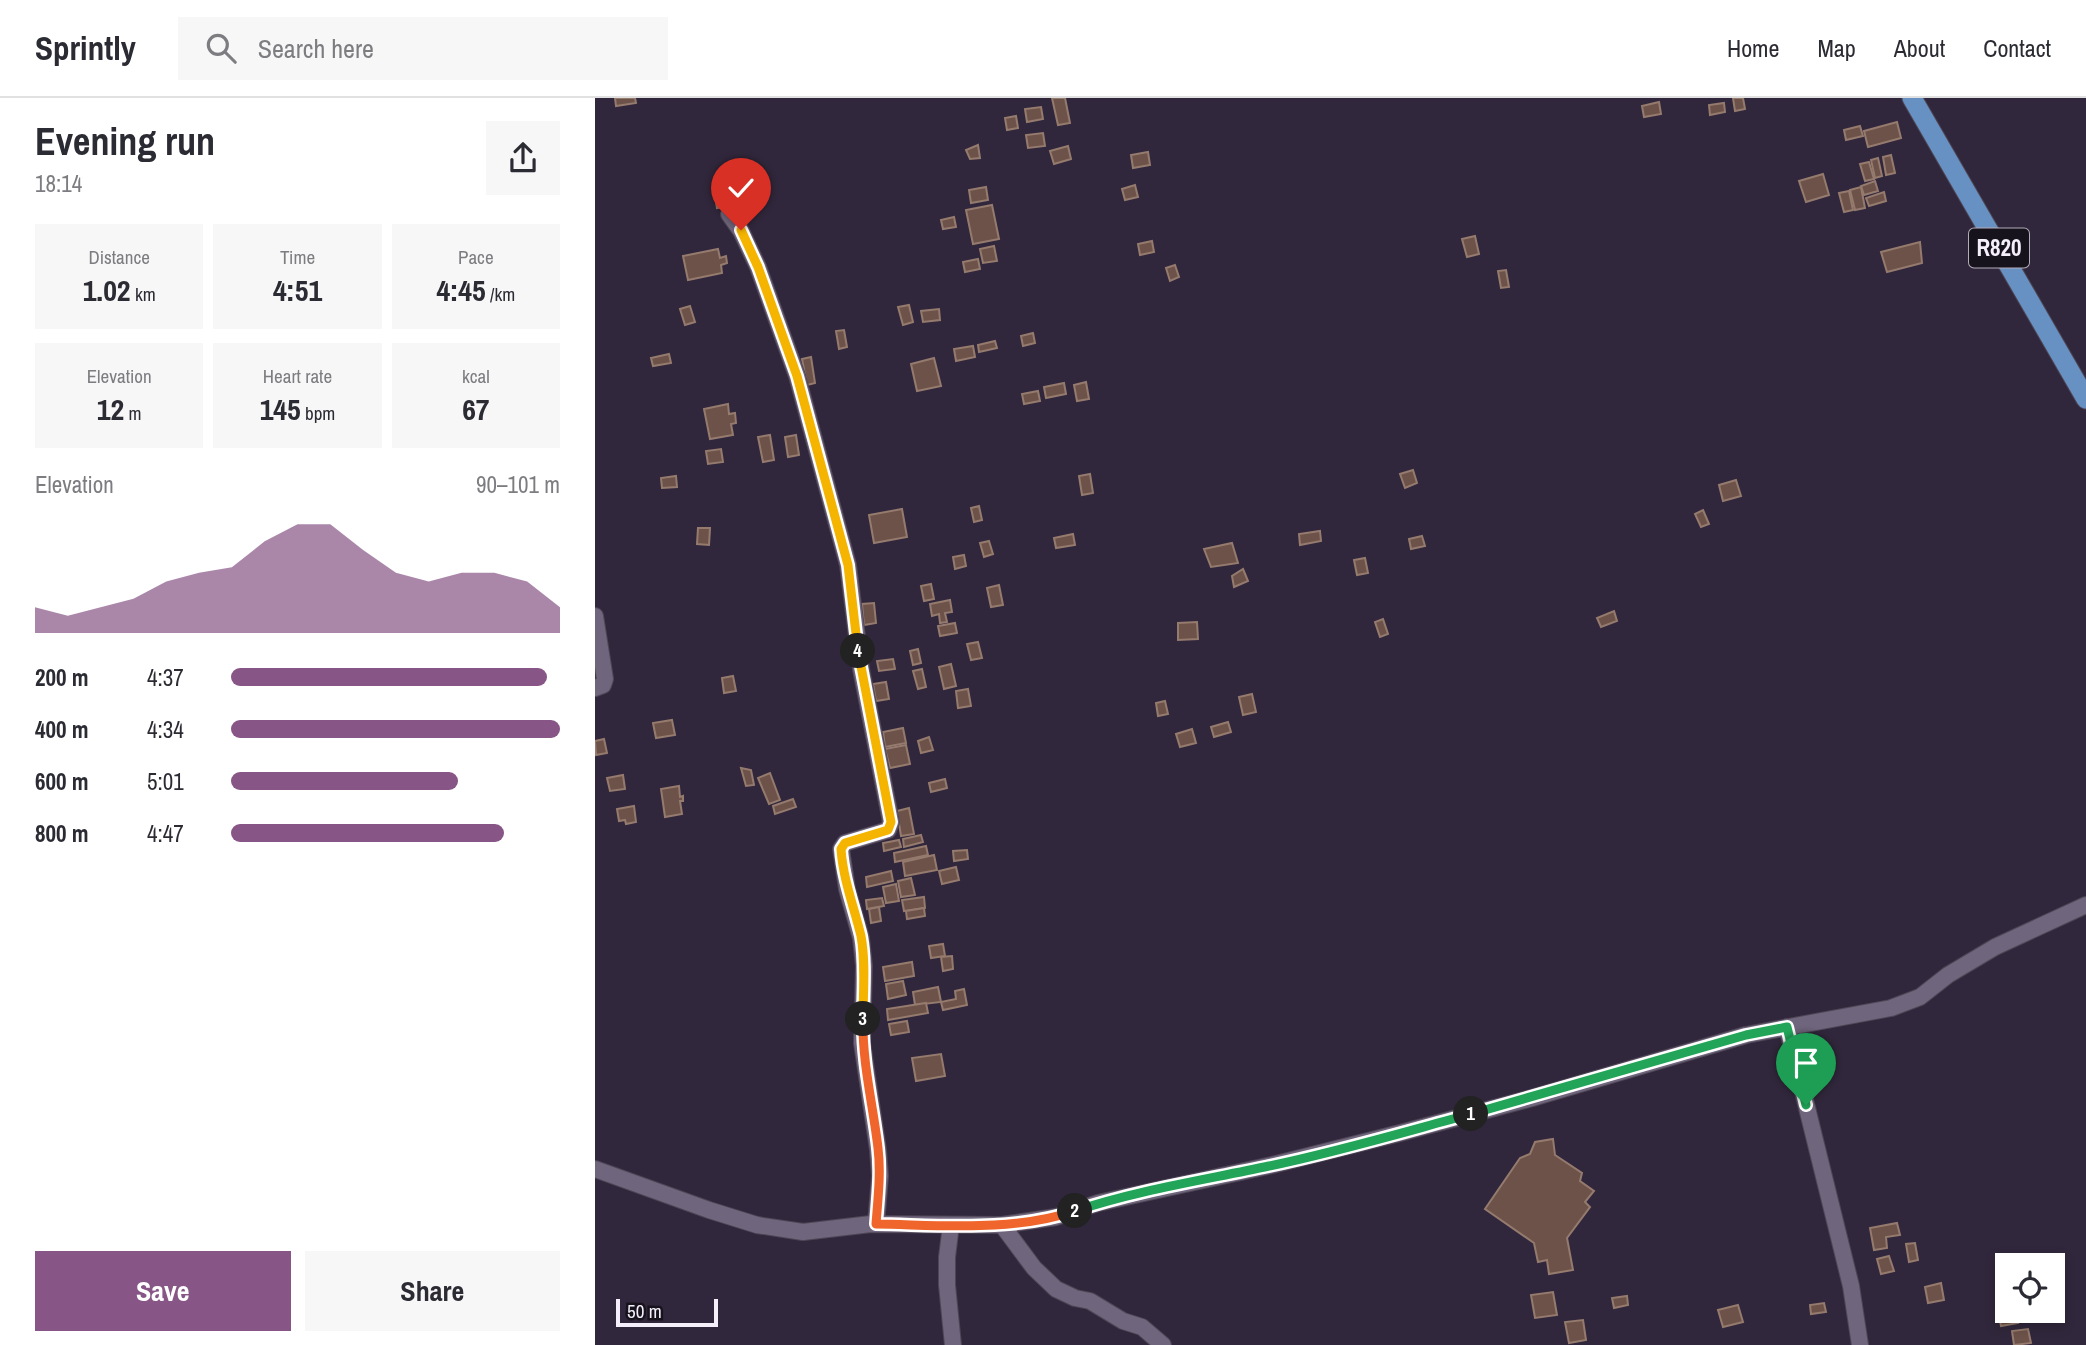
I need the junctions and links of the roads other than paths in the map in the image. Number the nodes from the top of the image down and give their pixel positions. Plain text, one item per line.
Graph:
1 (1912, 98) edge
2 (729, 214) dead end
3 (2086, 399) edge
4 (595, 616) edge
5 (595, 688) edge
6 (2086, 905) edge
7 (1787, 1027) junction
8 (595, 1169) edge
9 (876, 1224) junction
10 (951, 1225) junction
11 (1002, 1225) junction
12 (953, 1345) edge
13 (1163, 1345) edge
14 (1860, 1345) edge

1 - 3 main road, R820
2 - 9 street
4 - 5 street
6 - 7 street
7 - 11 street
7 - 14 street
8 - 9 street
9 - 10 street
10 - 11 street
10 - 12 street
11 - 13 street

